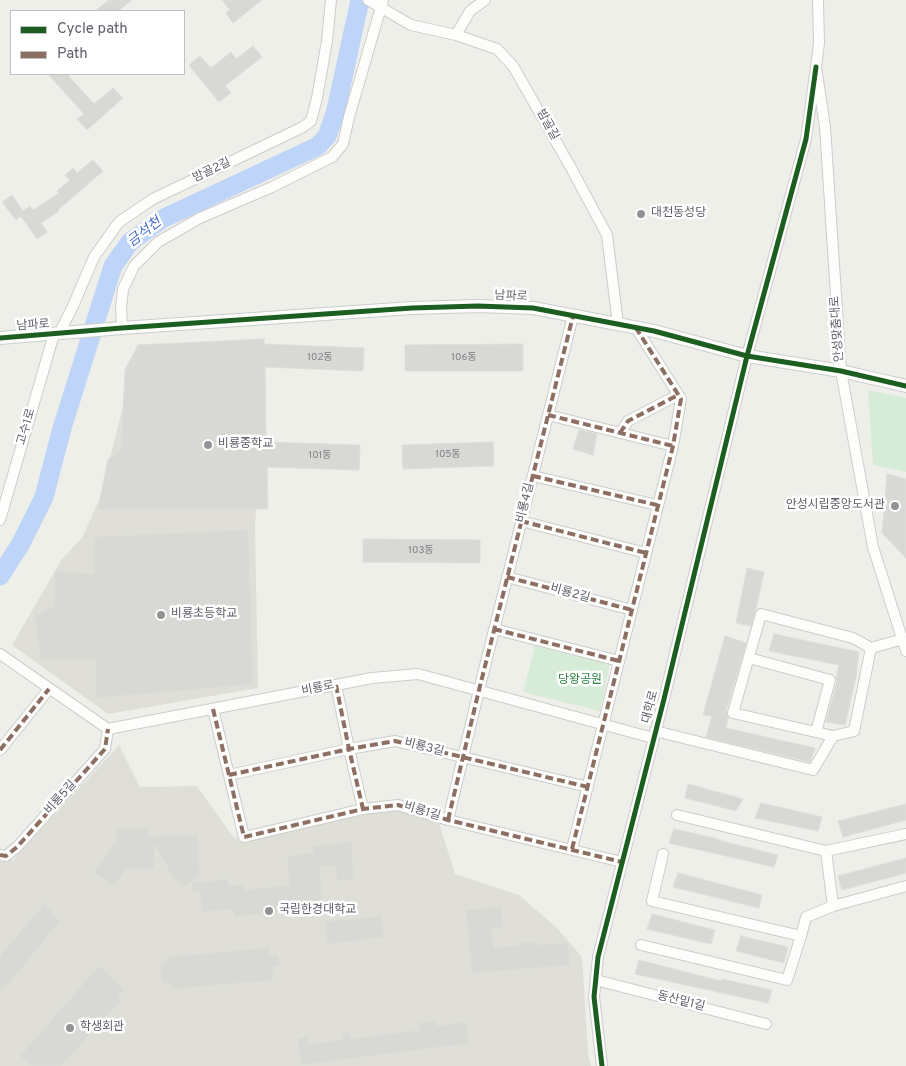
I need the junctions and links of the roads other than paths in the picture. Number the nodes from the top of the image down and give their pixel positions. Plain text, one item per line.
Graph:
1 (331, 0) edge
2 (485, 0) edge
3 (818, 0) edge
4 (377, 3) edge
5 (456, 35) junction
6 (816, 67) junction
7 (573, 316) junction
8 (618, 324) junction
9 (122, 328) junction
10 (636, 328) junction
11 (60, 334) junction
12 (0, 338) edge
13 (747, 356) junction
14 (841, 371) junction
15 (906, 386) edge
16 (678, 395) junction
17 (548, 415) junction
18 (620, 433) junction
19 (673, 446) junction
20 (533, 476) junction
21 (657, 505) junction
22 (0, 520) edge
23 (521, 522) junction
24 (646, 553) junction
25 (507, 577) junction
26 (632, 610) junction
27 (902, 620) edge
28 (494, 629) junction
29 (903, 639) junction
30 (871, 648) junction
31 (906, 651) edge
32 (0, 654) edge
33 (749, 658) junction
34 (619, 661) junction
35 (336, 685) junction
36 (50, 689) junction
37 (479, 690) junction
38 (213, 709) junction
39 (603, 724) junction
40 (108, 729) junction
41 (816, 732) junction
42 (654, 734) junction
43 (833, 736) junction
44 (349, 749) junction
45 (0, 750) edge
46 (463, 757) junction
47 (229, 775) junction
48 (588, 787) junction
49 (363, 809) junction
50 (677, 815) dead end
51 (448, 820) junction
52 (906, 834) edge
53 (572, 849) junction
54 (826, 851) junction
55 (663, 854) dead end
56 (0, 855) edge
57 (622, 862) junction
58 (906, 886) edge
59 (833, 906) junction
60 (801, 936) junction
61 (641, 946) dead end
62 (596, 980) junction
63 (766, 1024) dead end
64 (602, 1066) edge

1 - 11 street, 밤골2길
2 - 5 street
3 - 6 street, 안성맞춤대로
4 - 5 street, 밤골길
4 - 9 street
5 - 8 street, 밤골길
6 - 13 street, 대학로
6 - 14 street, 안성맞춤대로
7 - 8 street, 남파로
7 - 9 street, 남파로
7 - 17 street, 비룡4길
8 - 10 street, 남파로
9 - 11 street, 남파로
10 - 13 street, 남파로
10 - 16 street
11 - 12 street, 남파로
11 - 22 street, 고수1로
13 - 14 street, 남파로
13 - 42 street, 대학로
14 - 15 street, 남파로
14 - 27 street, 안성맞춤대로
16 - 18 street
16 - 19 street
17 - 18 street
17 - 20 street, 비룡4길
18 - 19 street
19 - 21 street
20 - 21 street
20 - 23 street, 비룡4길
21 - 24 street
23 - 24 street
23 - 25 street, 비룡4길
24 - 26 street
25 - 26 street, 비룡2길
25 - 28 street, 비룡4길
26 - 34 street
27 - 29 street, 안성맞춤대로
28 - 34 street
28 - 37 street, 비룡4길
29 - 30 street
29 - 31 street, 안성맞춤대로
30 - 33 street
30 - 43 street
32 - 36 street
33 - 41 street
33 - 41 street
34 - 39 street
35 - 37 street, 비룡로
35 - 38 street, 비룡로
35 - 44 street
36 - 40 street
36 - 45 street
37 - 39 street, 비룡로
37 - 46 street, 비룡4길
38 - 40 street, 비룡로
38 - 47 street, 비룡1길
39 - 42 street, 비룡로
39 - 48 street
40 - 56 street, 비룡5길
41 - 43 street
42 - 43 street, 비룡로
42 - 57 street, 대학로
44 - 46 street, 비룡3길
44 - 47 street, 비룡3길
44 - 49 street
46 - 48 street, 비룡3길
46 - 51 street, 비룡4길
47 - 49 street, 비룡1길
48 - 53 street
49 - 51 street, 비룡1길
50 - 54 street
51 - 53 street, 비룡1길
52 - 54 street
53 - 57 street, 비룡1길
54 - 59 street
55 - 60 street
57 - 62 street, 대학로
58 - 59 street
59 - 60 street
60 - 61 street
62 - 63 street, 동산밑1길
62 - 64 street, 대학로

